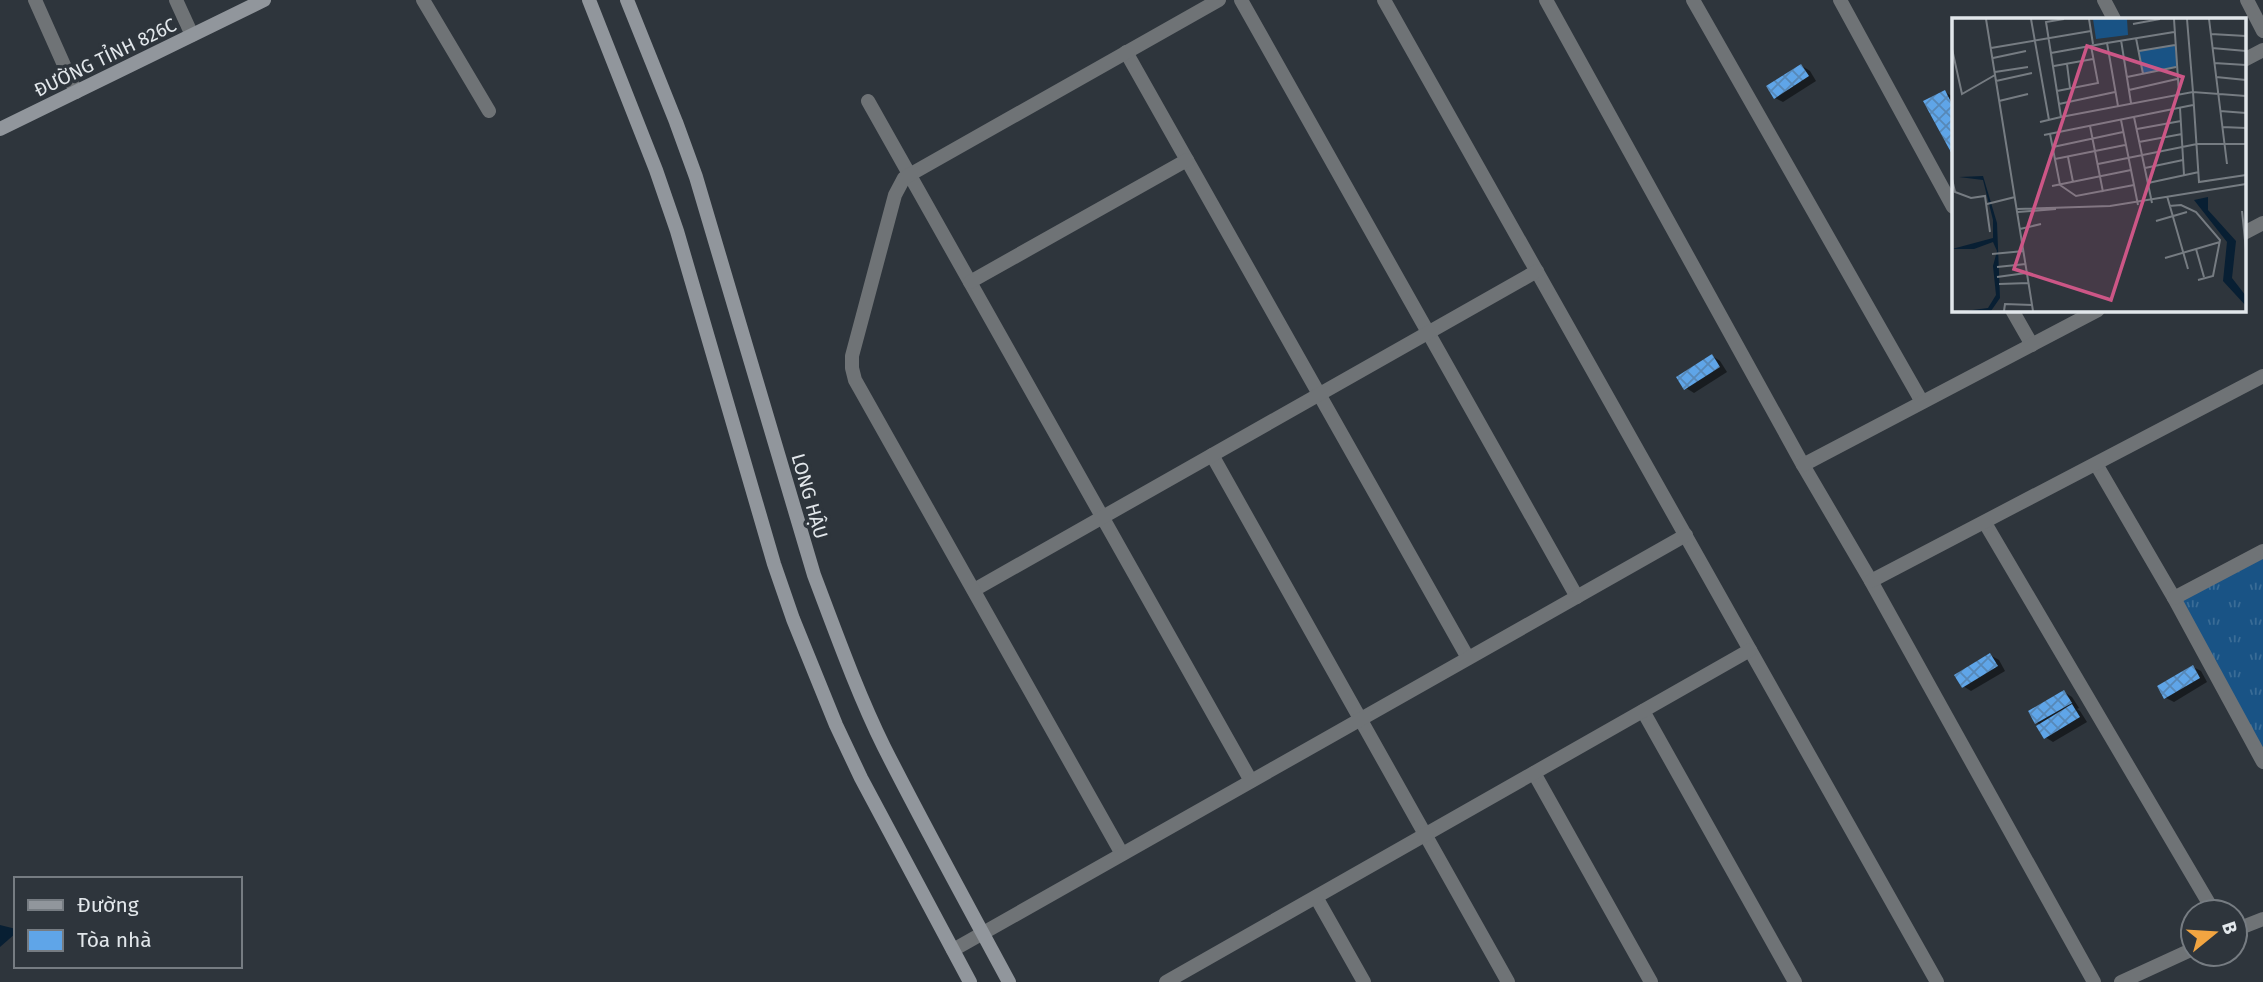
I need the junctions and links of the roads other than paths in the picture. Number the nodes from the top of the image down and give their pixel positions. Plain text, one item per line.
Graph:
1 (35, 0) edge
2 (176, 0) edge
3 (264, 0) edge
4 (423, 0) edge
5 (589, 0) edge
6 (627, 0) edge
7 (1219, 0) edge
8 (1241, 0) edge
9 (1384, 0) edge
10 (1546, 0) edge
11 (1693, 0) edge
12 (1840, 0) edge
13 (2104, 0) edge
14 (2247, 0) edge
15 (2113, 18) edge
16 (2263, 31) edge
17 (192, 35) junction
18 (2263, 50) edge
19 (1126, 52) junction
20 (2246, 59) edge
21 (76, 92) junction
22 (868, 102) dead end
23 (489, 111) dead end
24 (0, 128) edge
25 (1187, 160) junction
26 (909, 174) junction
27 (1952, 204) edge
28 (2263, 223) edge
29 (2246, 232) edge
30 (1537, 271) junction
31 (970, 282) junction
32 (2013, 312) edge
33 (2094, 312) edge
34 (1429, 332) junction
35 (2032, 345) junction
36 (2263, 376) edge
37 (1319, 394) junction
38 (1922, 402) junction
39 (1212, 456) junction
40 (2096, 464) junction
41 (1803, 465) junction
42 (1102, 517) junction
43 (1985, 523) junction
44 (1686, 535) junction
45 (2263, 551) edge
46 (1871, 581) junction
47 (974, 590) junction
48 (1577, 597) junction
49 (2174, 598) junction
50 (1750, 650) junction
51 (1468, 658) junction
52 (1643, 711) junction
53 (1360, 720) junction
54 (2263, 762) edge
55 (1534, 773) junction
56 (1251, 781) junction
57 (1425, 835) junction
58 (1122, 854) junction
59 (1316, 897) junction
60 (2206, 898) edge
61 (983, 933) junction
62 (953, 950) junction
63 (2179, 955) edge
64 (1190, 976) edge
65 (970, 982) edge
66 (1009, 982) edge
67 (1166, 982) edge
68 (1364, 982) edge
69 (1508, 982) edge
70 (1651, 982) edge
71 (1795, 982) edge
72 (1937, 982) edge
73 (2094, 982) edge
74 (2121, 982) edge

1 - 21 street
2 - 17 street
3 - 17 main road, ĐƯỜNG TỈNH 826C
4 - 23 street
5 - 62 main road
6 - 61 main road, LONG HẬU
7 - 19 street
8 - 34 street
9 - 30 street
10 - 41 street
11 - 38 street
12 - 27 street
13 - 15 street
14 - 16 street
17 - 21 main road, ĐƯỜNG TỈNH 826C
18 - 20 street
19 - 25 street
19 - 26 street
21 - 24 main road, ĐƯỜNG TỈNH 826C
22 - 26 street
25 - 31 street
25 - 37 street
26 - 31 street
26 - 47 street
28 - 29 street
30 - 34 street
30 - 44 street
31 - 42 street
32 - 35 street
33 - 35 street
34 - 37 street
34 - 48 street
35 - 38 street
36 - 40 street
37 - 39 street
37 - 51 street
38 - 41 street
39 - 42 street
39 - 53 street
40 - 43 street
40 - 49 street
41 - 46 street
42 - 47 street
42 - 56 street
43 - 46 street
43 - 60 street
44 - 48 street
44 - 50 street
45 - 49 street
46 - 73 street
47 - 58 street
48 - 51 street
49 - 54 street
50 - 52 street
50 - 72 street
51 - 53 street
52 - 55 street
52 - 71 street
53 - 56 street
53 - 57 street
55 - 57 street
55 - 70 street
56 - 58 street
57 - 59 street
57 - 69 street
58 - 61 street
59 - 64 street
59 - 68 street
61 - 62 street
61 - 66 main road, LONG HẬU
62 - 65 main road
63 - 74 street
64 - 67 street

